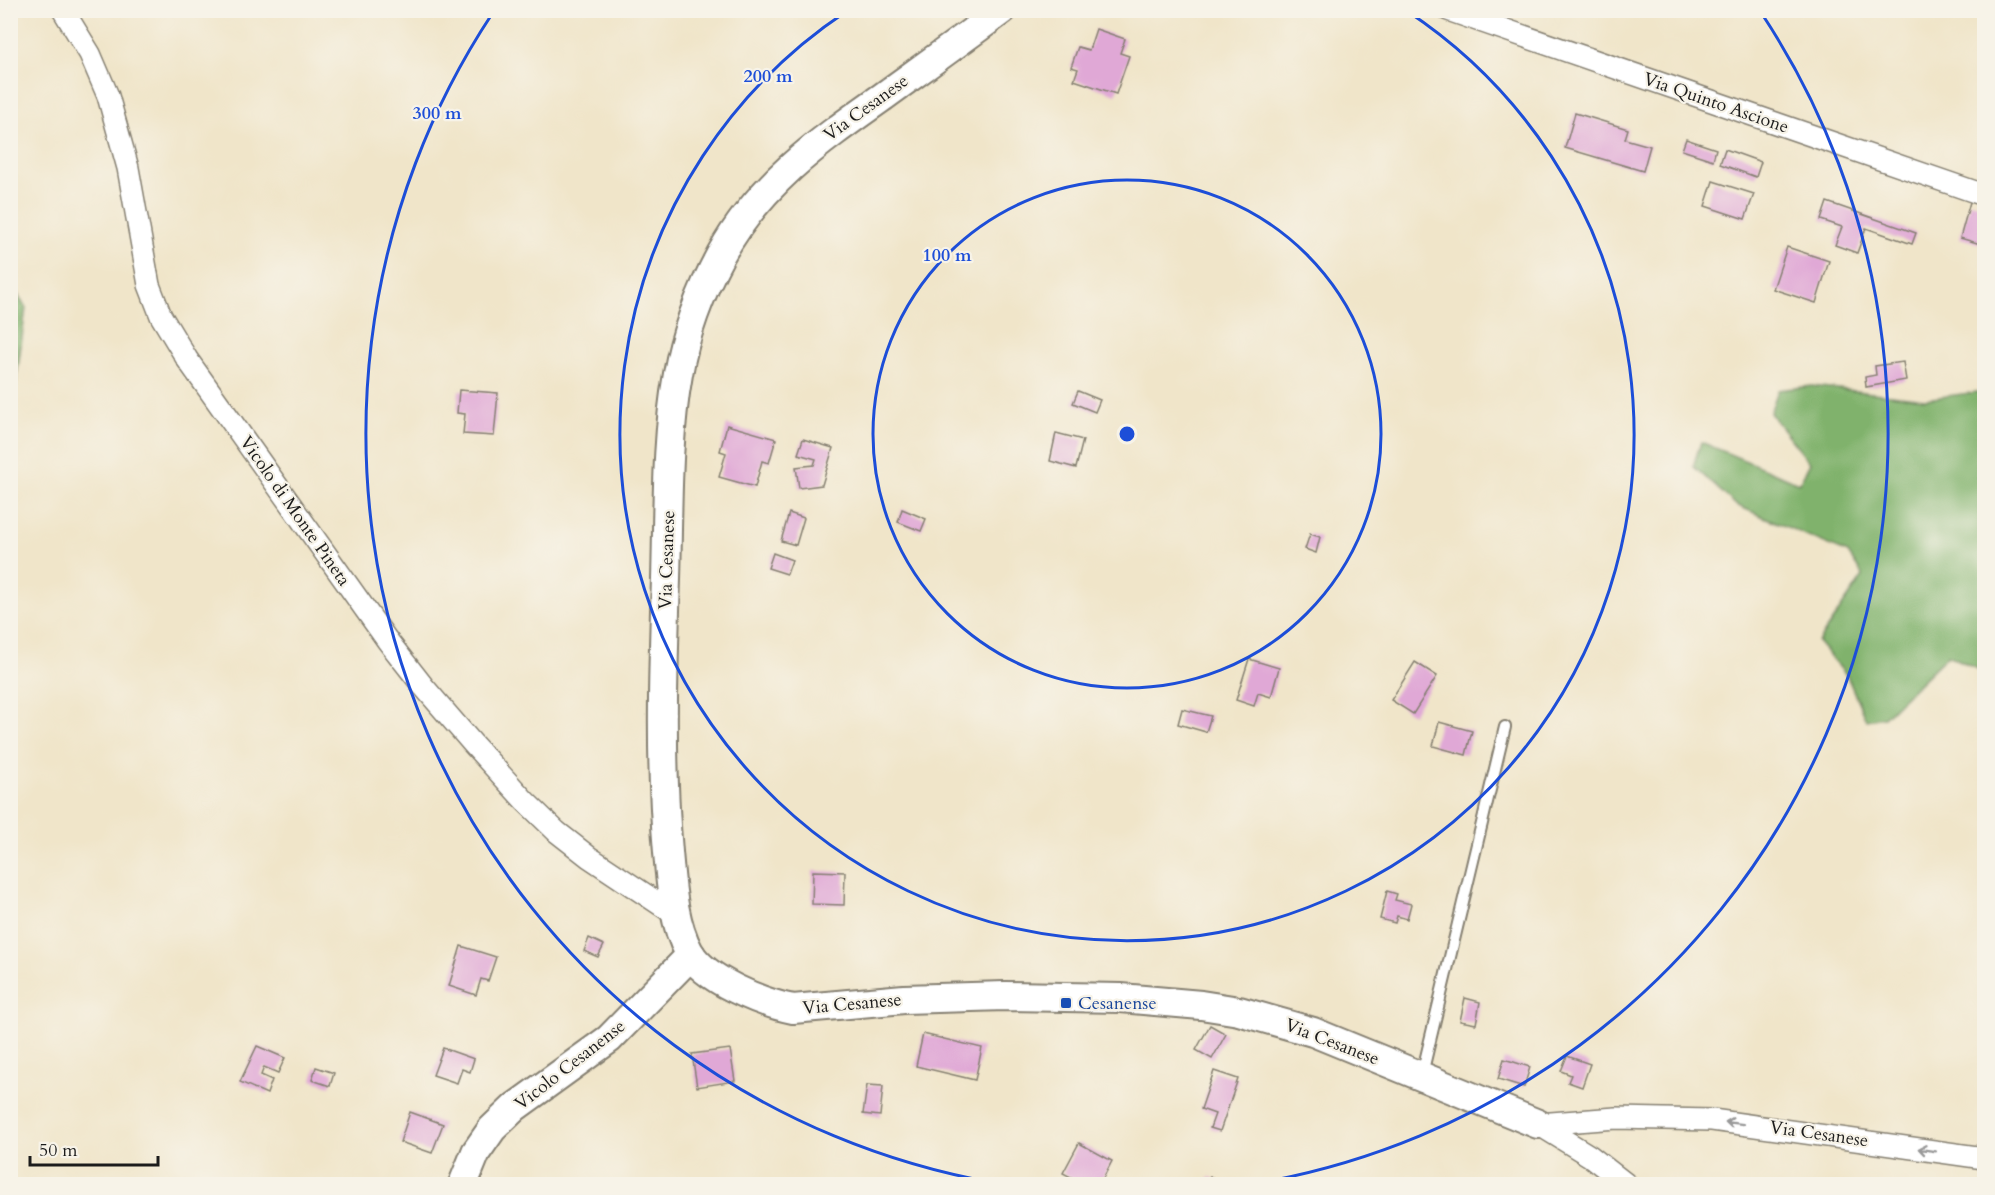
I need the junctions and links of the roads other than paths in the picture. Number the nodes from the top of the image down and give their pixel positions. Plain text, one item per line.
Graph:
1 (63, 10) edge
2 (1002, 10) edge
3 (1448, 10) edge
4 (1984, 195) edge
5 (1504, 727) dead end
6 (676, 915) junction
7 (691, 955) junction
8 (1421, 1077) junction
9 (1538, 1124) junction
10 (1984, 1158) edge
11 (463, 1185) edge
12 (1626, 1185) edge

1 - 6 street, Vicolo di Monte Pineta
2 - 6 street, Via Cesanese
3 - 4 street, Via Quinto Ascione
5 - 8 lane
6 - 7 street, Via Cesanese
7 - 8 street, Via Cesanese
7 - 11 street, Vicolo Cesanense
8 - 9 street, Via Cesanese
10 -> 9 street, Via Cesanese
9 - 12 street

